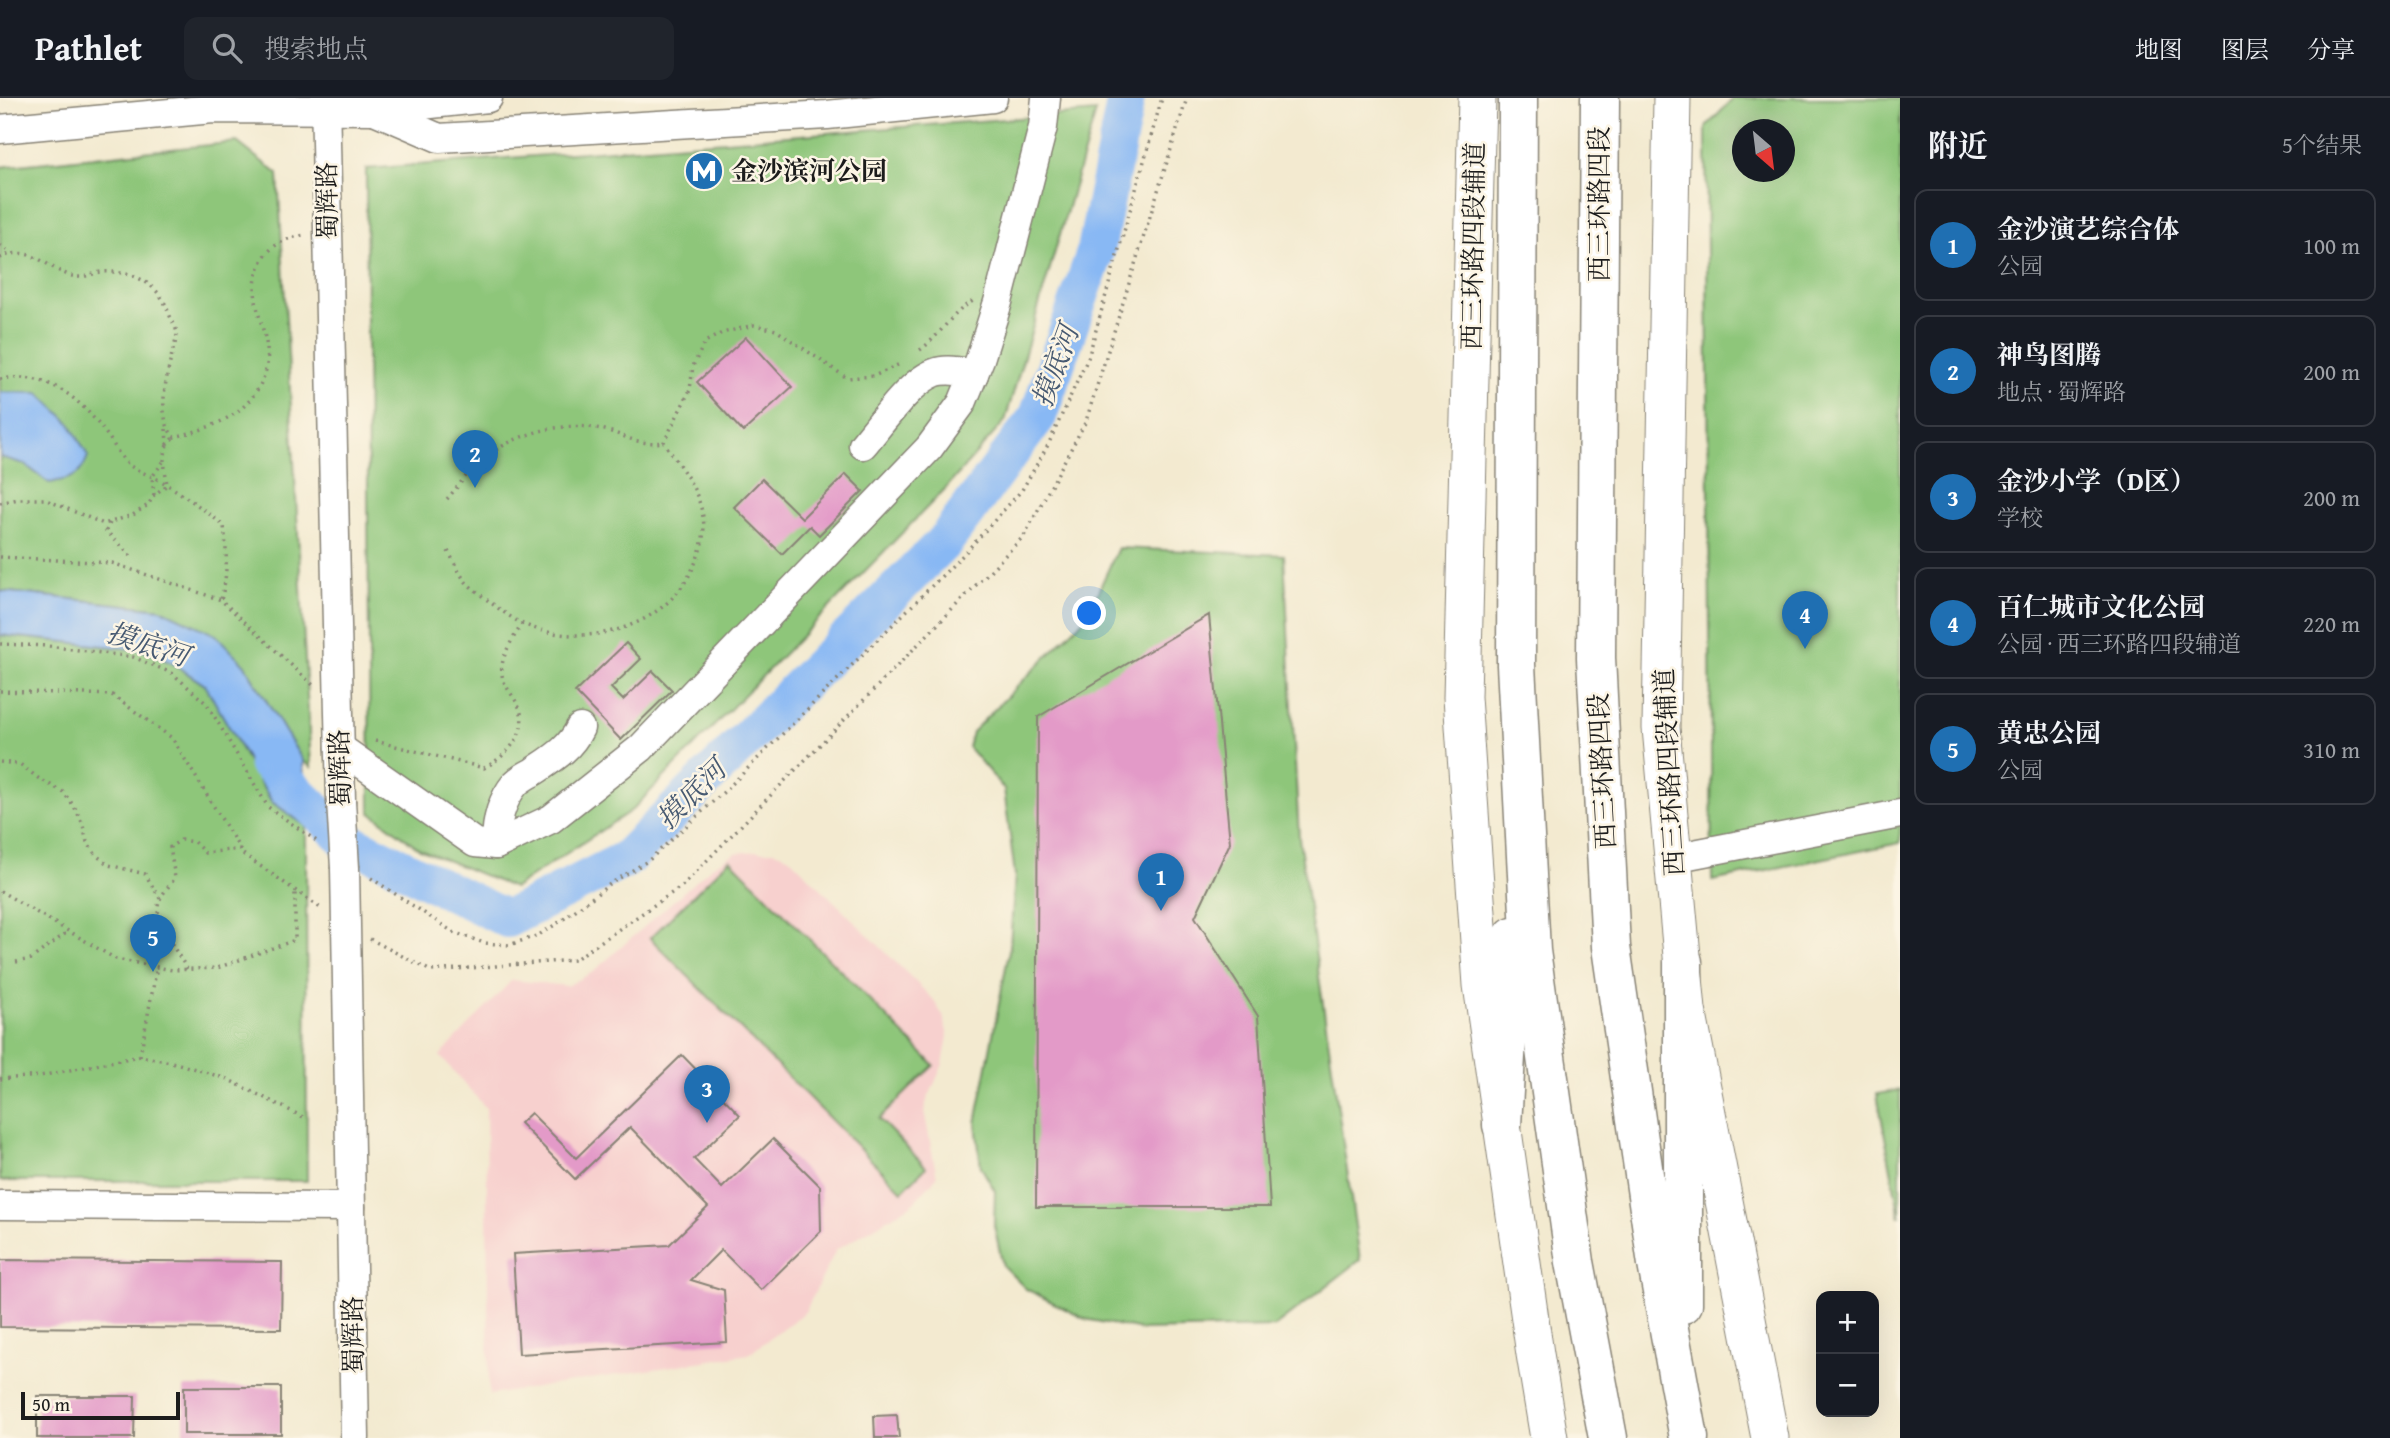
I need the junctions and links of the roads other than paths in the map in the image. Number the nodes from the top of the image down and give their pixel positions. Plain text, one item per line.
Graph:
1 (488, 98) edge
2 (993, 98) edge
3 (1046, 98) edge
4 (1477, 98) edge
5 (1518, 98) edge
6 (1600, 98) edge
7 (1672, 98) edge
8 (325, 103) edge
9 (384, 104) edge
10 (0, 129) edge
11 (974, 374) junction
12 (863, 444) dead end
13 (580, 728) dead end
14 (339, 729) junction
15 (1522, 774) junction
16 (1900, 814) edge
17 (496, 845) junction
18 (1673, 858) junction
19 (1683, 962) junction
20 (1502, 1125) junction
21 (0, 1205) edge
22 (351, 1207) junction
23 (1686, 1421) edge
24 (355, 1438) edge
25 (1549, 1438) edge
26 (1608, 1438) edge
27 (1770, 1438) edge

1 - 9 street
2 - 9 street
3 - 11 street
4 - 20 main road, 西三环路四段辅道
5 - 15 highway
6 - 23 highway, 西三环路四段
7 - 18 main road, 西三环路四段辅道
8 - 9 street
8 - 10 street
8 - 14 street, 蜀辉路
11 - 12 street
11 - 17 street
13 - 17 street
14 - 17 street
14 - 22 street, 蜀辉路, bridge
15 - 20 highway
15 - 26 highway
16 - 18 street
18 - 19 main road, 西三环路四段辅道
19 - 23 highway
19 - 27 main road, 西三环路四段辅道
20 - 25 main road, 西三环路四段辅道
21 - 22 street
22 - 24 street, 蜀辉路

